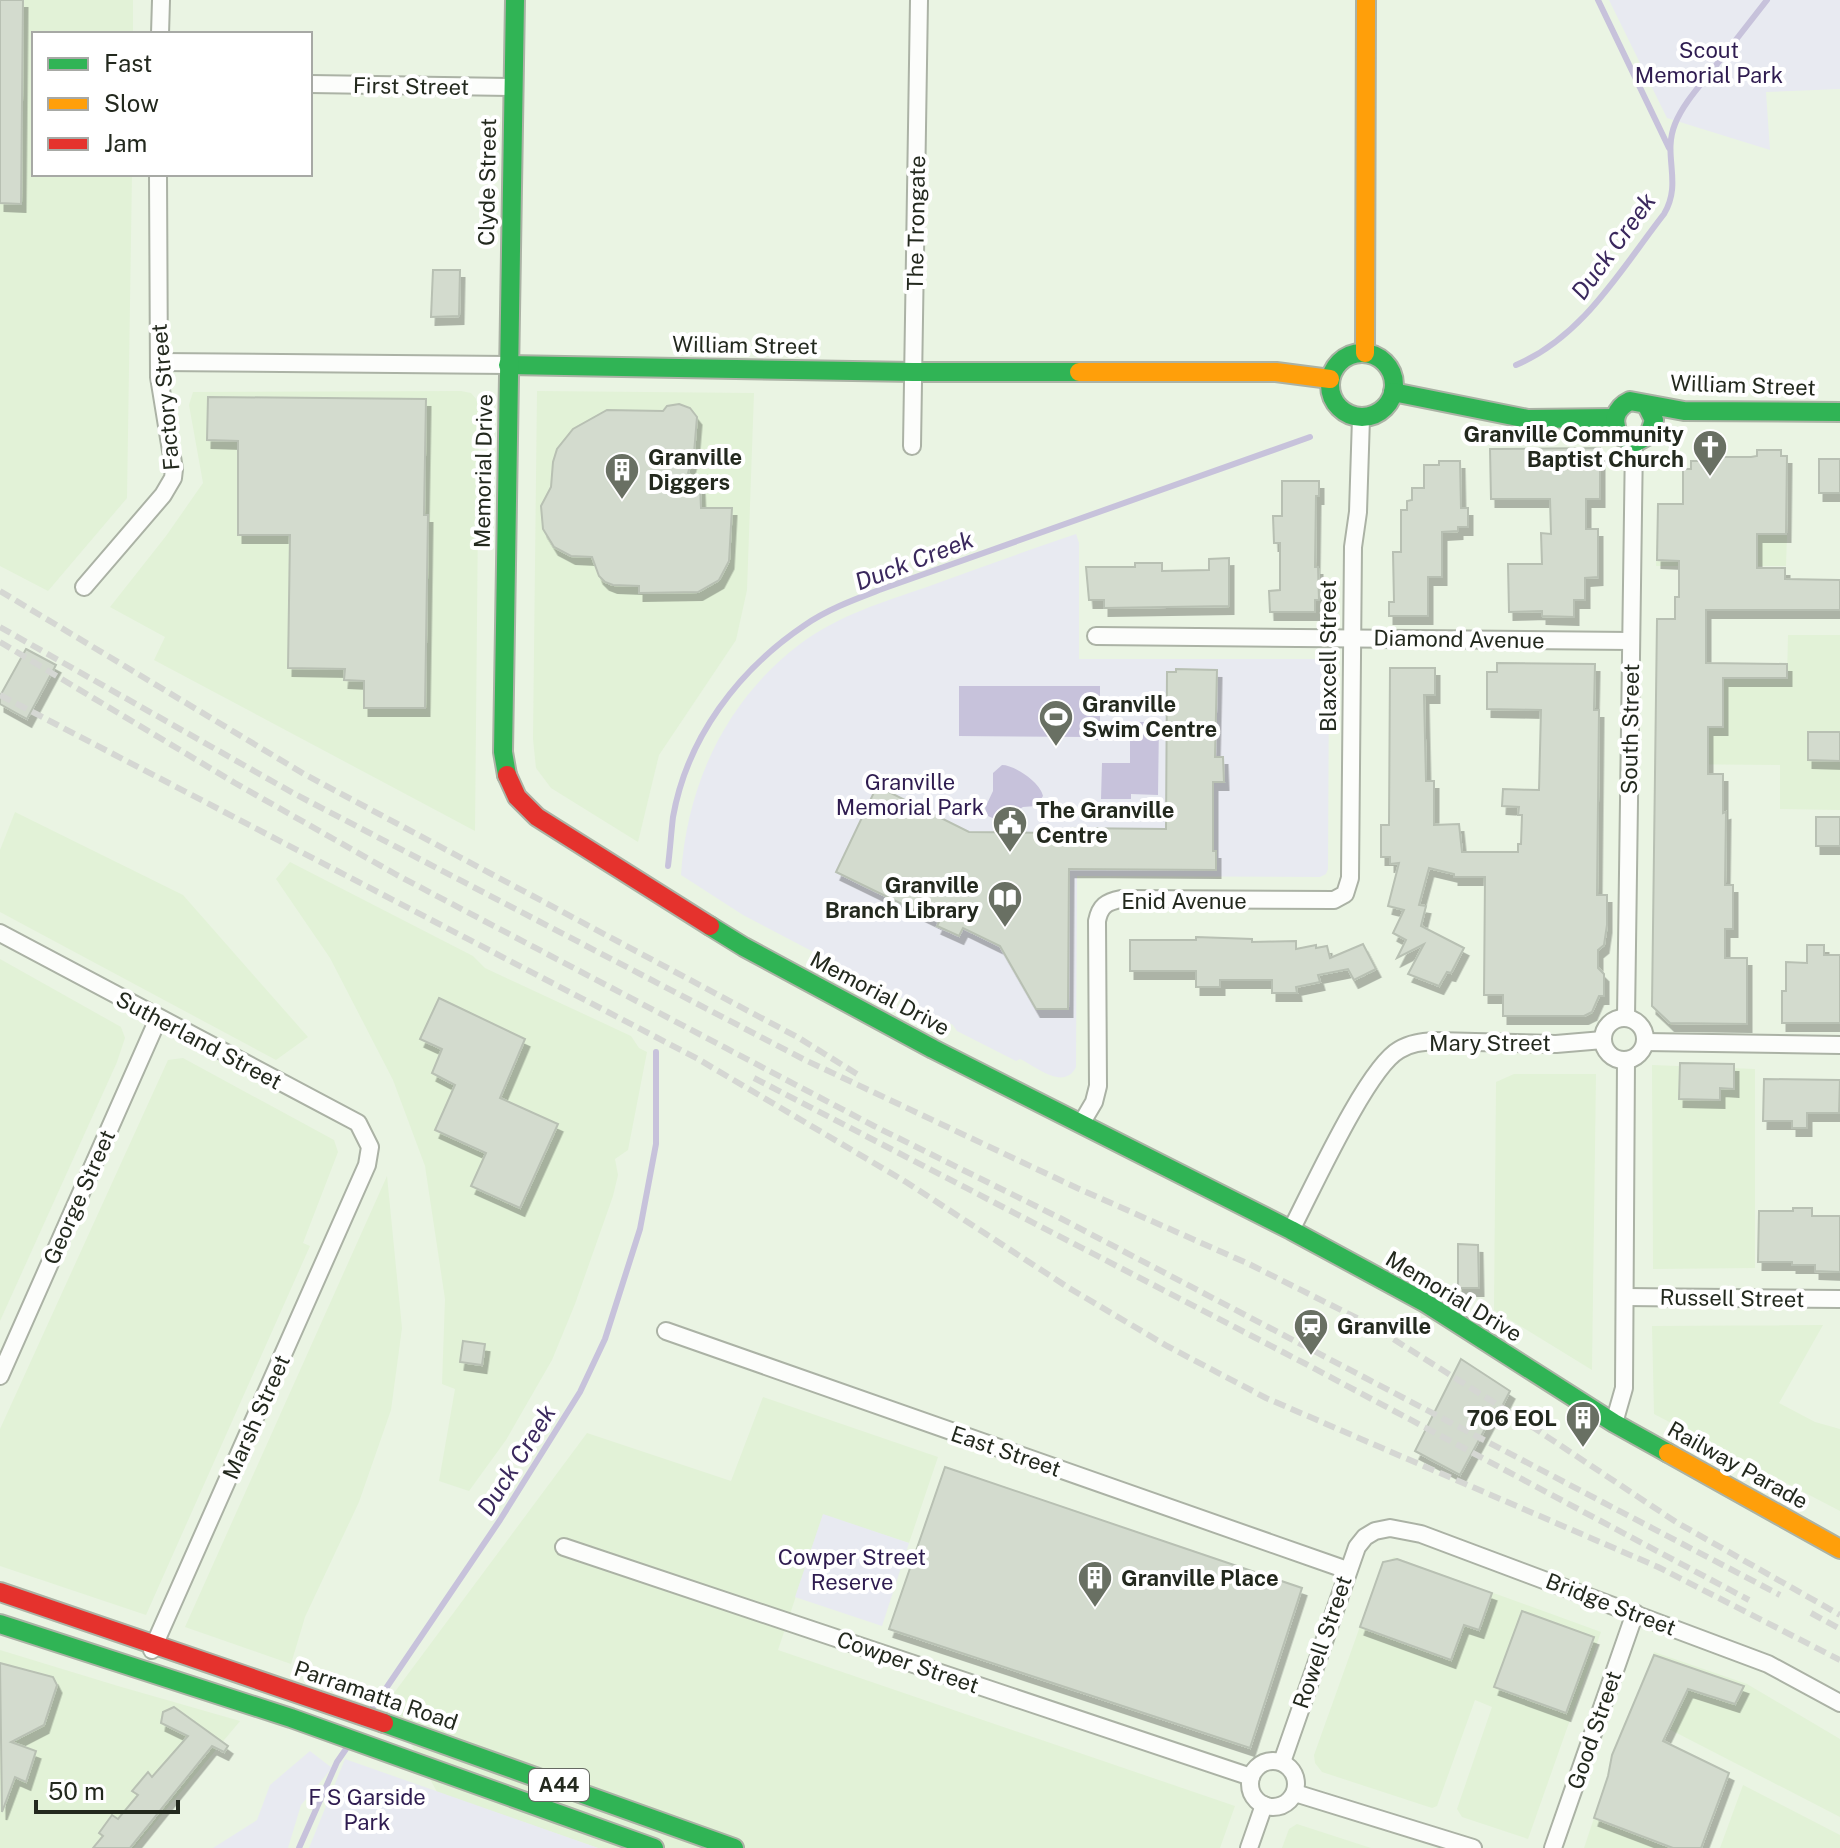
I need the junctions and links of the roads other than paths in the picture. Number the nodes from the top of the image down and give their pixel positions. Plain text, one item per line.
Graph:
1 (161, 0) edge
2 (515, 0) edge
3 (919, 0) edge
4 (1366, 0) edge
5 (160, 32) edge
6 (312, 84) edge
7 (513, 87) junction
8 (158, 176) edge
9 (1365, 353) junction
10 (159, 362) junction
11 (508, 365) junction
12 (913, 372) junction
13 (1330, 379) junction
14 (1393, 392) junction
15 (1646, 404) junction
16 (1840, 412) edge
17 (1361, 418) junction
18 (1614, 418) junction
19 (1840, 426) edge
20 (1642, 437) junction
21 (912, 446) dead end
22 (84, 587) dead end
23 (1096, 636) dead end
24 (1354, 638) junction
25 (1631, 641) junction
26 (1345, 894) joint
27 (0, 933) edge
28 (1626, 1017) junction
29 (158, 1019) junction
30 (1603, 1040) junction
31 (1645, 1042) junction
32 (1840, 1045) edge
33 (1626, 1060) junction
34 (1081, 1124) junction
35 (367, 1165) joint
36 (1291, 1230) junction
37 (1625, 1297) junction
38 (1840, 1299) edge
39 (666, 1331) dead end
40 (0, 1376) edge
41 (1614, 1423) junction
42 (1375, 1531) joint
43 (564, 1547) dead end
44 (1840, 1549) edge
45 (1347, 1570) junction
46 (0, 1592) edge
47 (1635, 1613) junction
48 (0, 1624) edge
49 (154, 1644) junction
50 (143, 1670) junction
51 (1840, 1703) edge
52 (1282, 1762) junction
53 (1251, 1777) junction
54 (1295, 1793) junction
55 (1264, 1805) junction
56 (722, 1846) edge
57 (654, 1848) edge
58 (1249, 1848) edge
59 (1473, 1848) edge
60 (1553, 1848) edge

1 - 5 street
2 - 7 main road, Clyde Street
3 - 12 street, The Trongate
4 - 9 main road
6 - 7 street, First Street
7 - 11 main road, Clyde Street
8 - 10 street, Factory Street
9 - 13 main road
9 - 14 main road
10 - 11 street, William Street
10 - 22 street, Factory Street
11 - 12 main road, William Street
11 - 34 main road, Memorial Drive
12 - 13 main road, William Street
12 - 21 street, The Trongate
13 - 17 main road
14 - 17 main road
14 - 18 main road
15 - 16 main road, William Street
15 - 18 main road
15 - 20 main road
17 - 24 street, Blaxcell Street
18 - 20 main road
19 - 20 main road, William Street
20 - 25 street, South Street
23 - 24 street, Diamond Avenue
24 - 25 street, Diamond Avenue
24 - 26 street, Blaxcell Street
25 - 28 street, South Street
26 - 34 street, Enid Avenue
27 - 29 street, Sutherland Street
28 - 30 street
28 - 31 street
29 - 35 street, Sutherland Street
29 - 40 street, George Street
30 - 33 street
30 - 36 street, Mary Street
31 - 32 street
31 - 33 street
33 - 37 street
34 - 36 main road, Memorial Drive
35 - 49 street, Marsh Street
36 - 41 main road, Memorial Drive
37 - 38 street, Russell Street
37 - 41 street
39 - 45 street, East Street
41 - 44 main road, Railway Parade
42 - 45 street, Rowell Street
42 - 47 street, Bridge Street
43 - 53 street, Cowper Street
45 - 52 street, Rowell Street
46 - 49 main road, Parramatta Road / A44
47 - 51 street, Bridge Street
47 - 60 street, Good Street
48 - 50 main road, A44
49 - 50 street, Marsh Street
49 - 56 main road, Parramatta Road / A44
50 - 57 main road, A44
52 - 53 street
52 - 54 street
53 - 55 street
54 - 55 street
54 - 59 street
55 - 58 street

